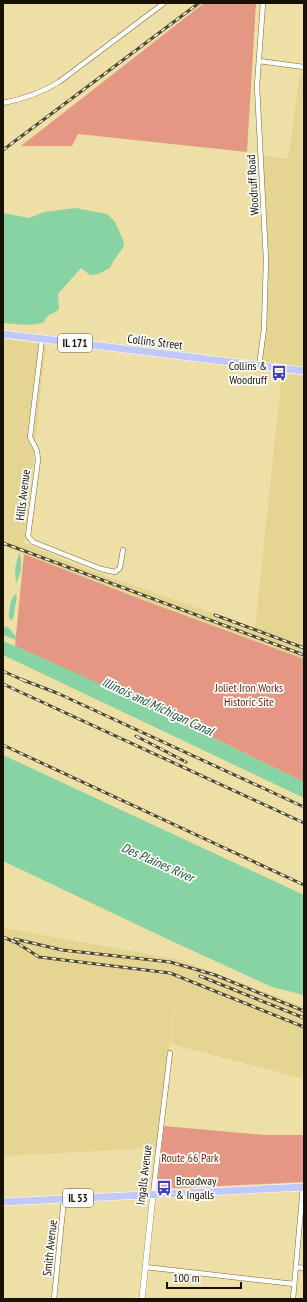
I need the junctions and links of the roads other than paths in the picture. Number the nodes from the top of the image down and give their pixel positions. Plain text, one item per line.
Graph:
1 (164, 3) edge
2 (263, 3) edge
3 (259, 61) junction
4 (304, 66) edge
5 (3, 103) edge
6 (3, 334) edge
7 (42, 339) junction
8 (259, 366) junction
9 (304, 371) edge
10 (123, 550) dead end
11 (170, 1053) dead end
12 (304, 1187) edge
13 (153, 1194) junction
14 (64, 1199) junction
15 (3, 1202) edge
16 (145, 1267) junction
17 (296, 1267) junction
18 (304, 1268) edge
19 (294, 1284) junction
20 (54, 1299) edge
21 (142, 1299) edge
22 (292, 1299) edge

1 - 5 street
2 - 3 street, Woodruff Road
3 - 4 street
3 - 8 street, Woodruff Road
6 - 7 main road, Collins Street / IL 171
7 - 8 main road, Collins Street / IL 171
7 - 10 street, Hills Avenue
8 - 9 main road, Collins Street / IL 171
11 - 13 street, Ingalls Avenue
12 - 13 main road, IL 53
12 - 17 street
13 - 14 main road, IL 53
13 - 16 street, Ingalls Avenue
14 - 15 main road, IL 53
14 - 20 street, Smith Avenue
16 - 19 street
16 - 21 street, Ingalls Avenue
17 - 18 street
17 - 19 street
19 - 22 street

